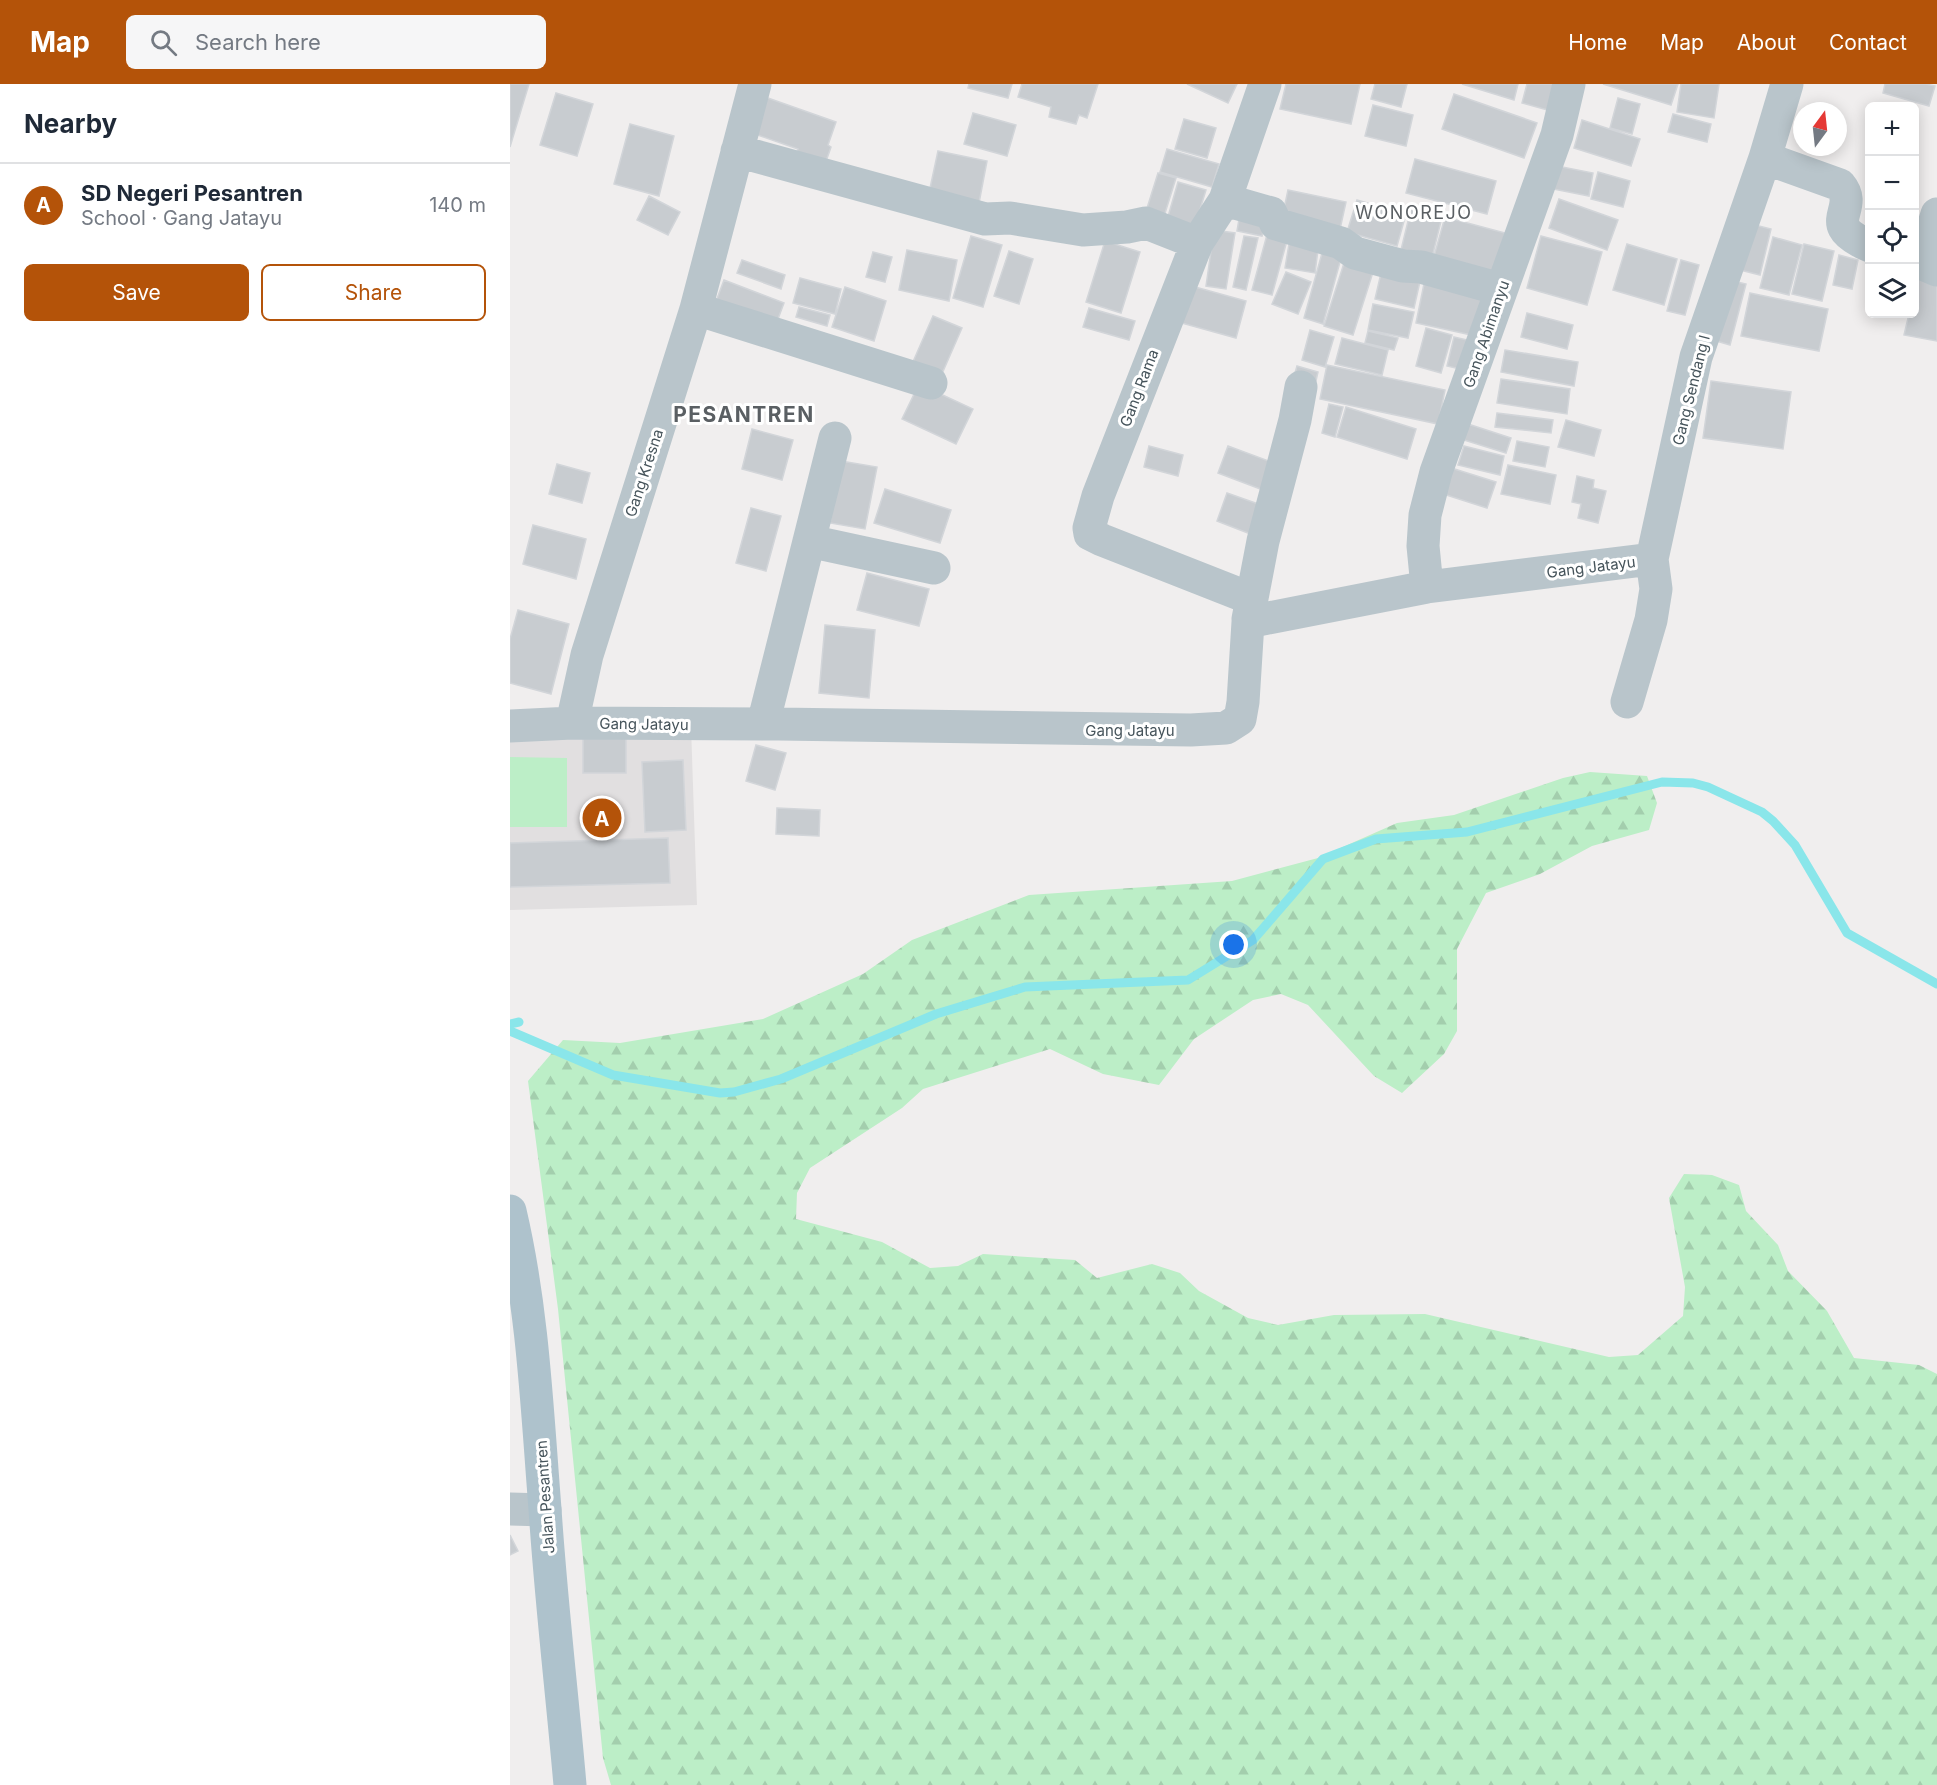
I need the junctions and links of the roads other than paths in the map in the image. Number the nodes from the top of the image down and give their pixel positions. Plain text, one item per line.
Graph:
1 (754, 84) edge
2 (1264, 84) edge
3 (1569, 84) edge
4 (1787, 84) edge
5 (737, 151) junction
6 (1765, 158) junction
7 (1225, 200) junction
8 (1937, 214) edge
9 (1197, 243) junction
10 (1865, 244) edge
11 (1925, 265) edge
12 (1500, 289) junction
13 (696, 309) junction
14 (932, 383) dead end
15 (1301, 387) dead end
16 (835, 438) dead end
17 (809, 541) junction
18 (1652, 560) junction
19 (934, 568) dead end
20 (1427, 587) junction
21 (1250, 611) junction
22 (1628, 702) dead end
23 (572, 723) junction
24 (763, 724) junction
25 (510, 726) edge
26 (510, 1211) edge
27 (510, 1509) edge
28 (544, 1510) junction
29 (570, 1785) edge

1 - 5 street, Gang Kresna
2 - 7 street, Gang Rama
3 - 12 street, Gang Abimanyu
4 - 6 street, Gang Sendang I
5 - 9 street
5 - 13 street, Gang Kresna
6 - 10 street
6 - 18 street, Gang Sendang I
7 - 9 street, Gang Rama
7 - 12 street
8 - 11 street
9 - 21 street, Gang Rama
12 - 20 street, Gang Abimanyu
13 - 14 street
13 - 23 street, Gang Kresna
15 - 21 street
16 - 17 street
17 - 19 street
17 - 24 street
18 - 20 street, Gang Jatayu
18 - 22 street, Gang Sendang I
20 - 21 street, Gang Jatayu
21 - 24 street, Gang Jatayu
23 - 24 street, Gang Jatayu
23 - 25 street, Gang Jatayu
26 - 28 main road, Jalan Pesantren
27 - 28 street
28 - 29 main road, Jalan Pesantren

